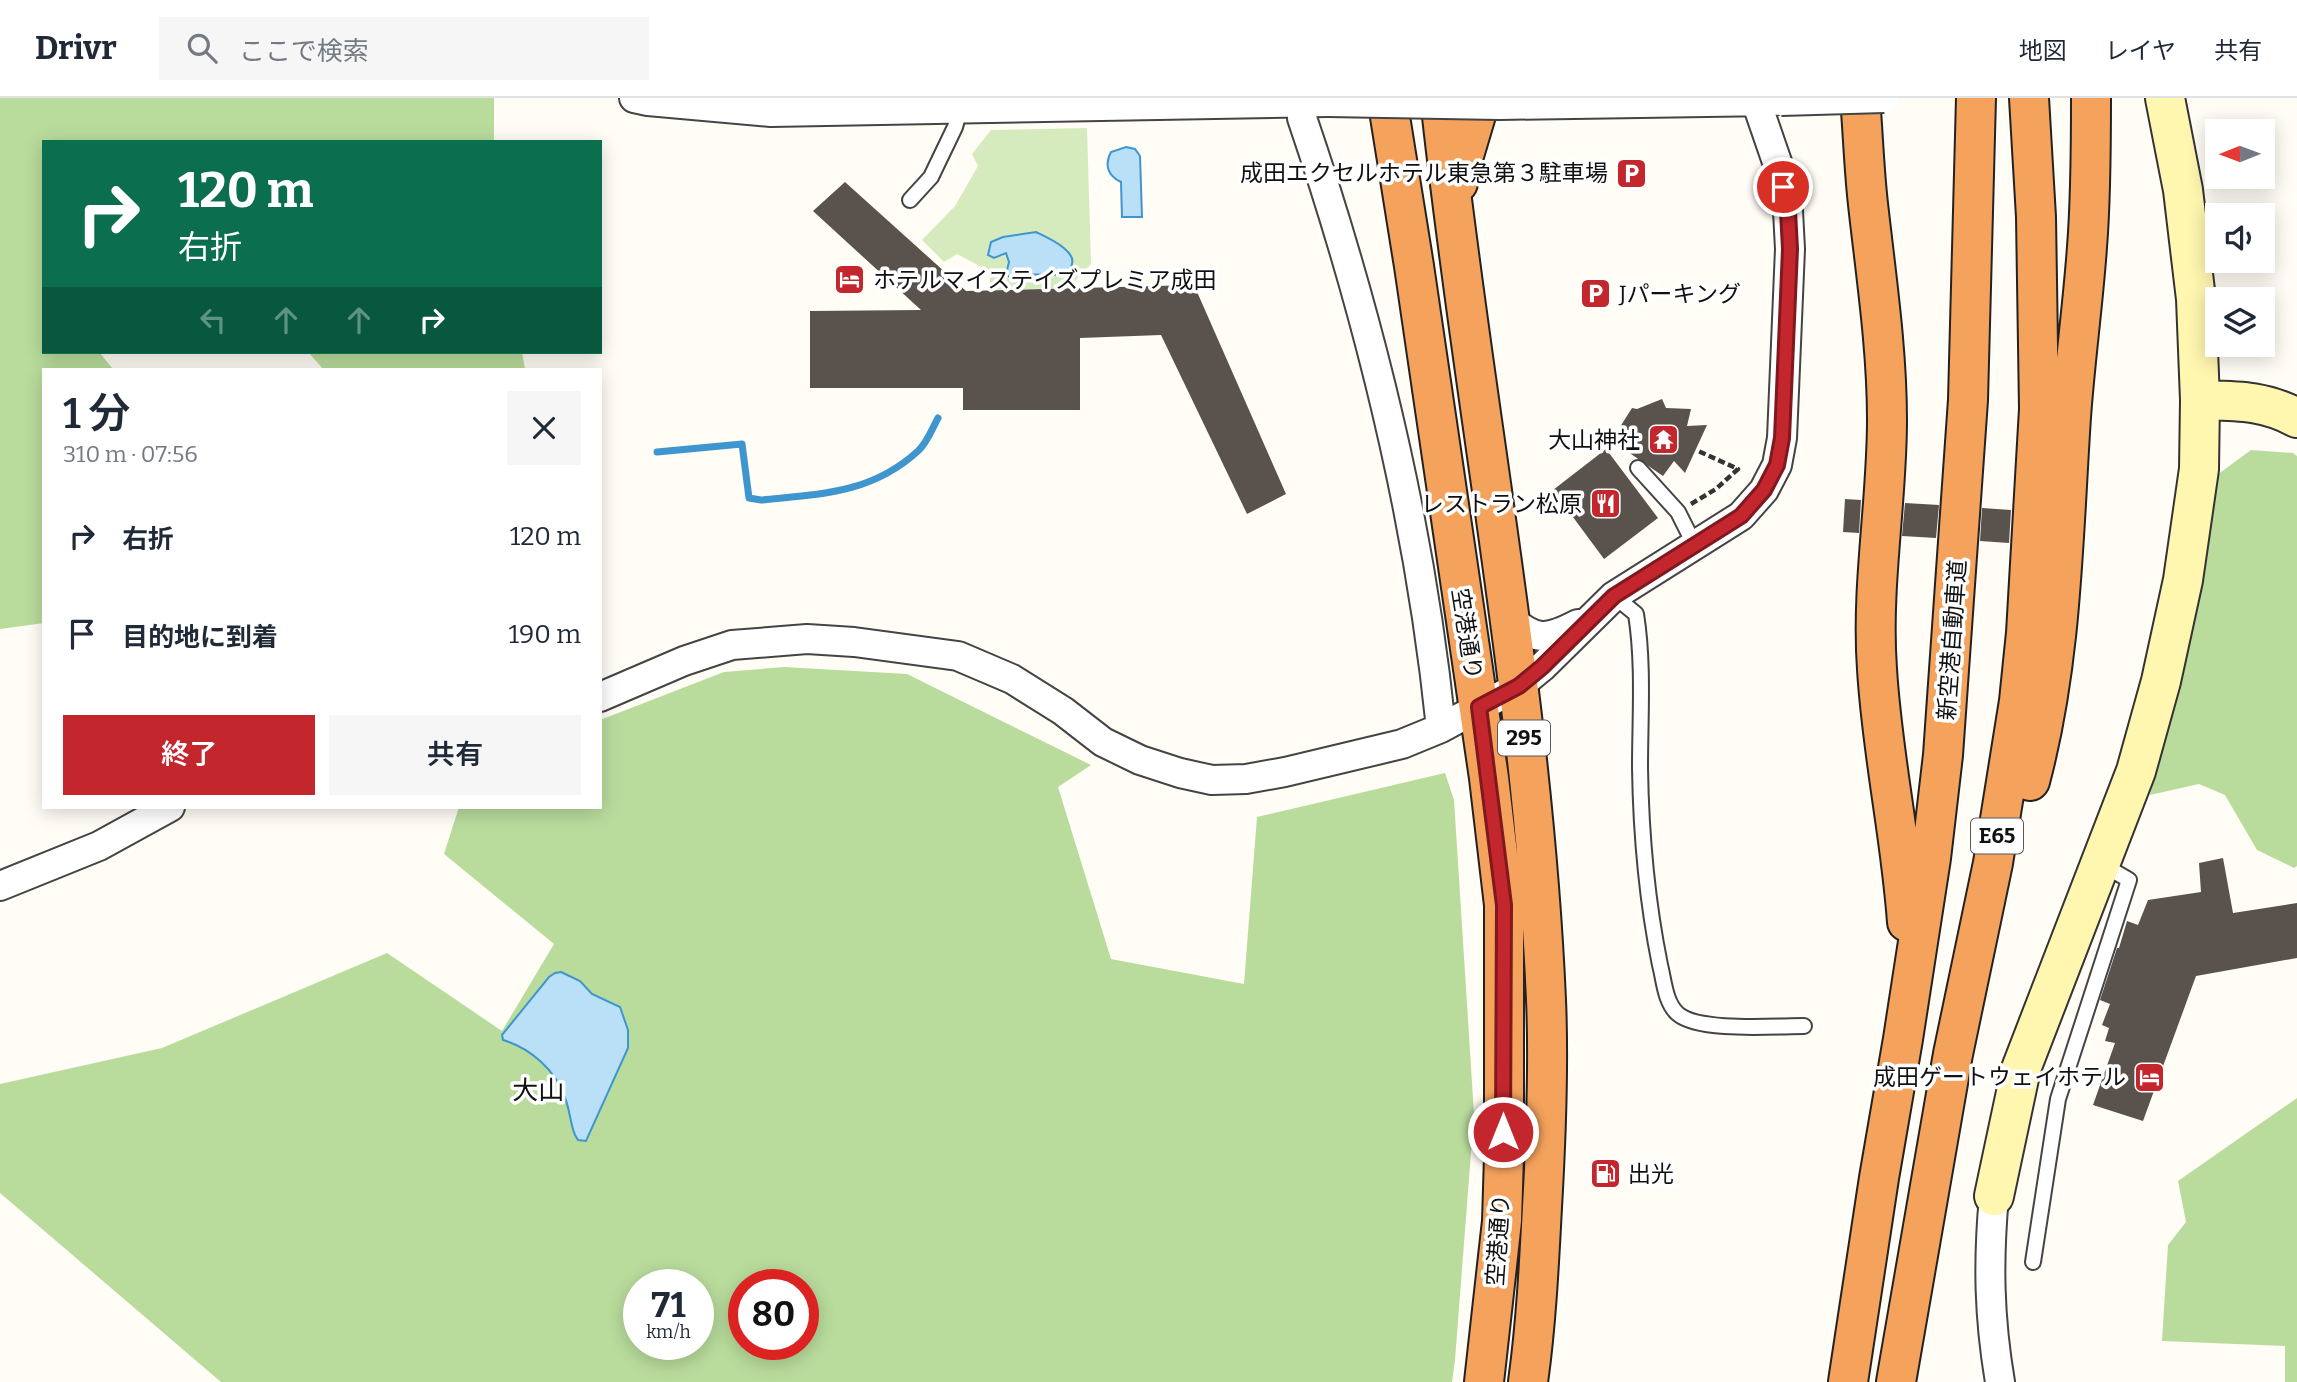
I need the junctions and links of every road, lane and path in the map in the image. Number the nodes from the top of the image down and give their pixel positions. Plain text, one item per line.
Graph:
1 (635, 98) edge
2 (1387, 98) edge
3 (1440, 98) edge
4 (1839, 98) edge
5 (1860, 98) edge
6 (1884, 98) edge
7 (1976, 98) edge
8 (2029, 98) edge
9 (2091, 98) edge
10 (2165, 98) edge
11 (1621, 100) edge
12 (1711, 100) edge
13 (1312, 101) edge
14 (1768, 101) junction
15 (1491, 102) edge
16 (704, 103) edge
17 (960, 110) junction
18 (910, 200) dead end
19 (1868, 200) junction
20 (1454, 226) junction
21 (2200, 400) junction
22 (2297, 418) edge
23 (1696, 450) dead end
24 (1638, 468) dead end
25 (1678, 512) junction
26 (1694, 544) junction
27 (1614, 596) junction
28 (1593, 616) junction
29 (1509, 618) junction
30 (1519, 686) junction
31 (602, 696) edge
32 (1479, 707) junction
33 (1441, 728) junction
34 (166, 809) edge
35 (2099, 863) junction
36 (0, 886) edge
37 (1969, 977) junction
38 (1804, 1026) dead end
39 (1903, 1039) junction
40 (1938, 1141) junction
41 (1879, 1178) junction
42 (1994, 1196) joint
43 (2033, 1262) dead end
44 (1484, 1382) edge
45 (1528, 1382) edge
46 (1821, 1382) edge
47 (1848, 1382) edge
48 (1896, 1382) edge
49 (1915, 1382) edge
50 (2000, 1382) edge

1 - 16 street
2 - 32 highway, 空港通り / 295
3 - 20 highway, 空港通り / 295
4 - 19 highway
5 - 19 highway
6 - 14 street, bridge
7 - 39 highway, 新空港自動車道
8 - 37 highway, E65
9 - 37 highway
10 - 21 street
11 - 12 street
11 - 15 street
12 - 14 street
13 - 15 street, bridge
13 - 17 street
13 - 33 street
14 - 26 street
15 - 20 highway
16 - 17 street
17 - 18 lane
19 - 39 highway
20 - 29 highway, 空港通り / 295
21 - 22 street
21 - 35 street
23 - 25 path
24 - 25 lane
25 - 26 lane
26 - 27 street
27 - 28 street
27 - 38 lane
28 - 29 street
28 - 30 street
29 - 30 highway, 空港通り / 295
30 - 32 street
30 - 45 highway, 空港通り / 295
31 - 33 street
32 - 33 street
32 - 44 highway, 空港通り / 295
34 - 36 street
35 - 42 street
35 - 43 lane
37 - 40 highway, E65
39 - 41 highway, 新空港自動車道
40 - 48 highway
40 - 49 highway
41 - 46 highway
41 - 47 highway
42 - 50 street

